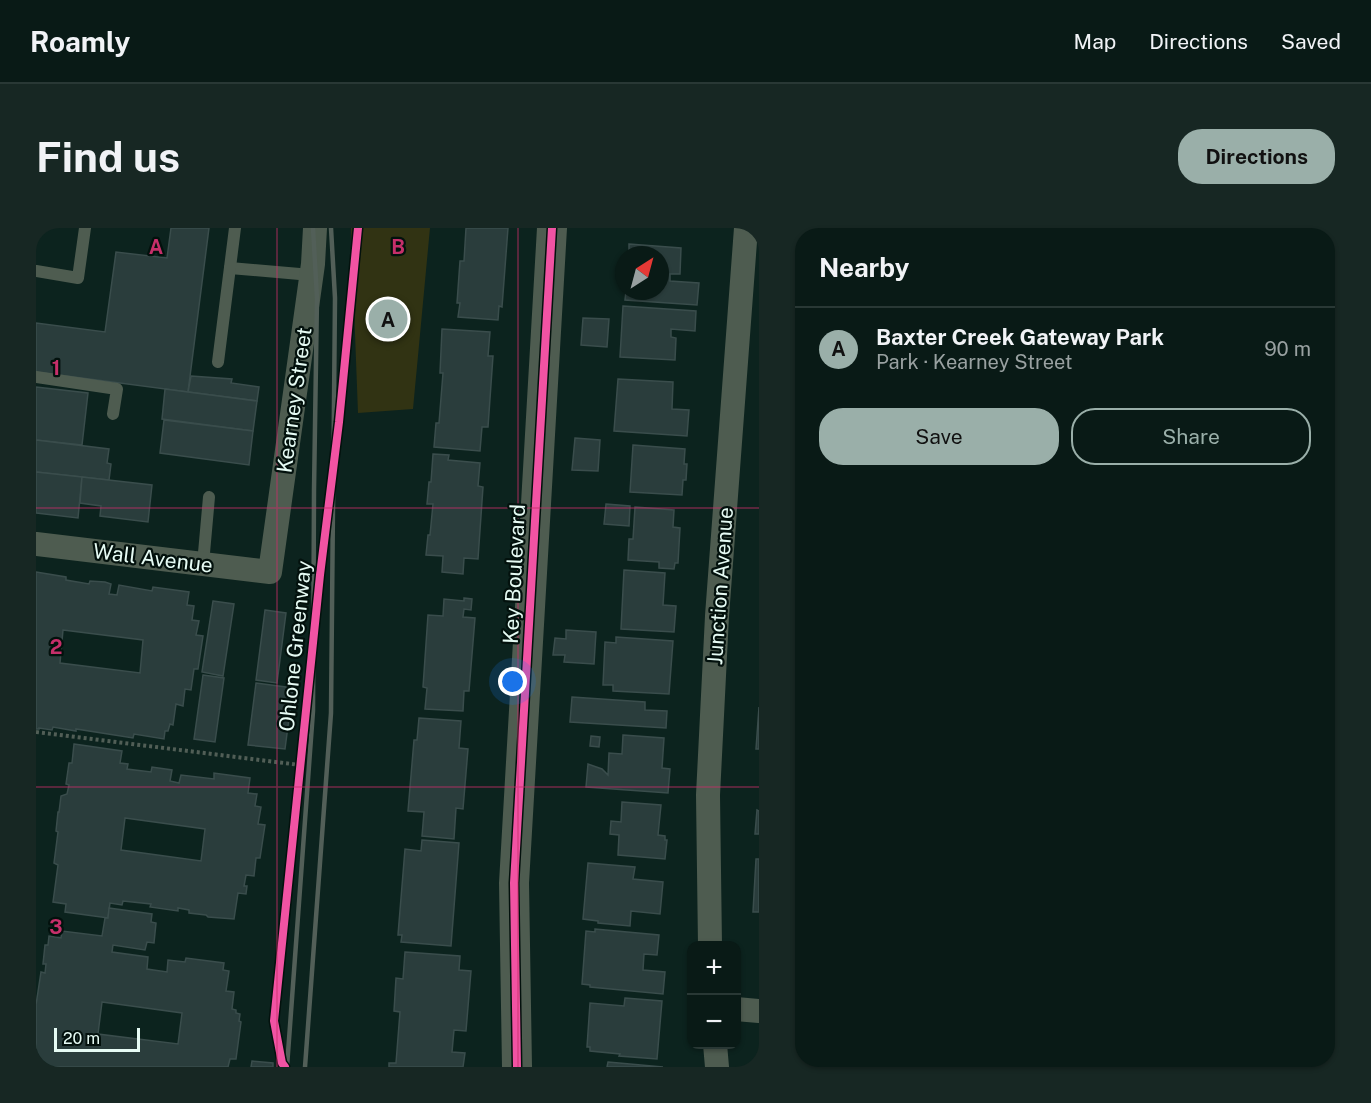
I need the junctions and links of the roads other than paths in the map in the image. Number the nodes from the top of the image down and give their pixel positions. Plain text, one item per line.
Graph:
1 (85, 228) edge
2 (235, 228) edge
3 (315, 228) edge
4 (552, 228) edge
5 (746, 228) edge
6 (230, 268) junction
7 (36, 271) edge
8 (311, 275) junction
9 (218, 362) dead end
10 (36, 377) edge
11 (113, 414) dead end
12 (209, 497) dead end
13 (36, 544) edge
14 (203, 564) junction
15 (270, 572) joint
16 (710, 941) edge
17 (741, 1009) edge
18 (759, 1011) edge
19 (715, 1049) edge
20 (517, 1067) edge
21 (717, 1067) edge

1 - 7 lane
2 - 6 lane
3 - 8 street, Kearney Street
4 - 20 street, Key Boulevard
5 - 16 street, Junction Avenue
6 - 8 lane
6 - 9 lane
8 - 15 street, Kearney Street
10 - 11 lane
12 - 14 lane
13 - 14 street, Wall Avenue
14 - 15 street, Wall Avenue
17 - 18 street
19 - 21 street

